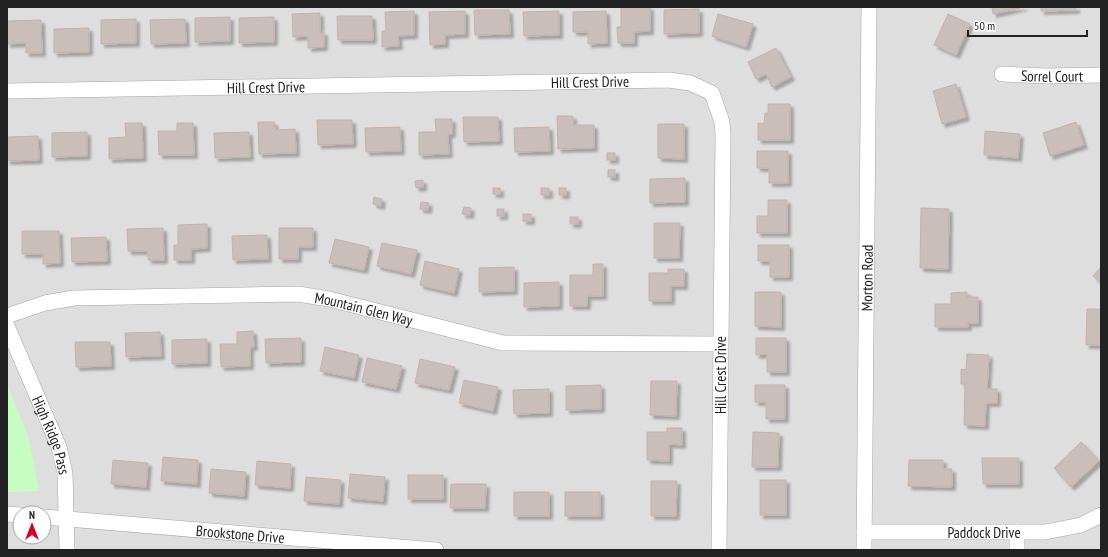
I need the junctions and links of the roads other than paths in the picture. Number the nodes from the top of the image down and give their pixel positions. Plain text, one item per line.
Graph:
1 (869, 7) edge
2 (1002, 74) dead end
3 (1101, 75) edge
4 (7, 91) edge
5 (7, 316) edge
6 (7, 326) edge
7 (720, 344) junction
8 (1101, 515) edge
9 (52, 517) edge
10 (66, 518) junction
11 (864, 532) junction
12 (1017, 532) junction
13 (67, 550) edge
14 (436, 550) edge
15 (718, 550) edge
16 (864, 550) edge
17 (1017, 550) edge

1 - 11 street, Morton Road
2 - 3 street, Sorrel Court
4 - 7 street, Hill Crest Drive
5 - 7 street, Mountain Glen Way
6 - 10 street, High Ridge Pass
7 - 15 street, Hill Crest Drive
8 - 12 street, Paddock Drive
9 - 10 street, Brookstone Drive
10 - 13 street, High Ridge Pass
10 - 14 street, Brookstone Drive
11 - 12 street, Paddock Drive
11 - 16 street, Morton Road
12 - 17 street

